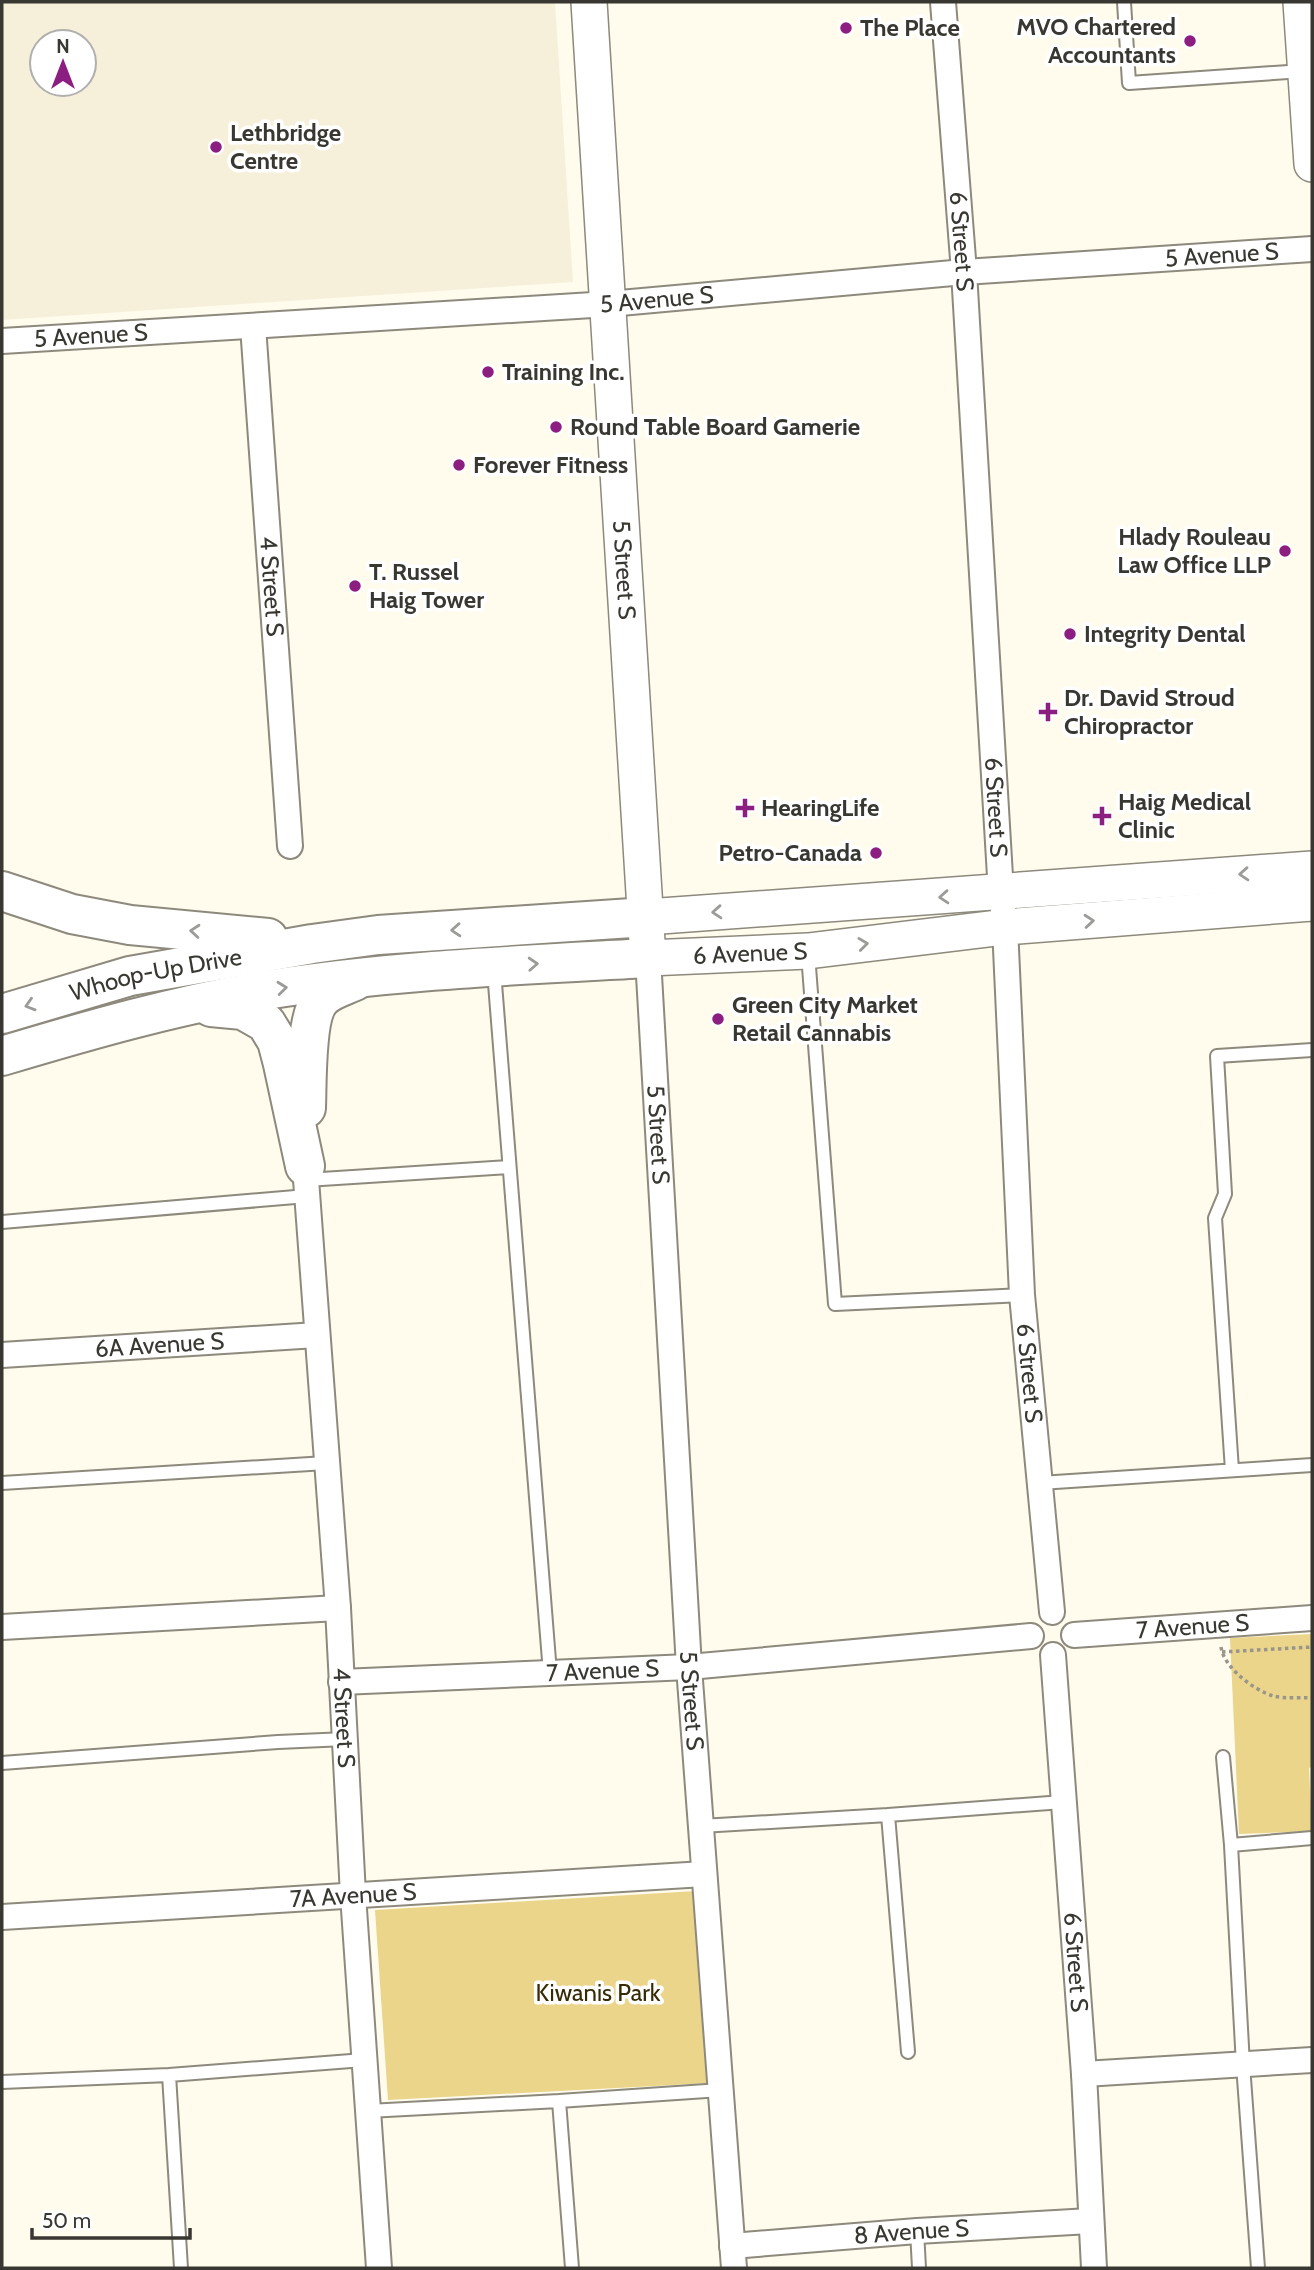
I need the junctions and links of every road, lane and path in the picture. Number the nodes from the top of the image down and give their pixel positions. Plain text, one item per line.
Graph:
1 (589, 2) edge
2 (943, 2) edge
3 (1124, 2) edge
4 (1301, 2) edge
5 (1309, 71) edge
6 (1312, 164) edge
7 (1312, 249) edge
8 (964, 272) junction
9 (609, 304) junction
10 (253, 326) junction
11 (2, 341) edge
12 (290, 846) dead end
13 (1312, 869) edge
14 (2, 891) edge
15 (1001, 893) junction
16 (1312, 903) edge
17 (647, 917) junction
18 (1004, 927) junction
19 (312, 944) junction
20 (808, 951) junction
21 (648, 958) junction
22 (494, 967) junction
23 (363, 978) junction
24 (191, 1005) junction
25 (2, 1014) edge
26 (122, 1020) junction
27 (1312, 1050) edge
28 (2, 1056) edge
29 (2, 1082) edge
30 (509, 1167) junction
31 (306, 1180) junction
32 (2, 1222) edge
33 (1022, 1295) junction
34 (317, 1335) junction
35 (2, 1355) edge
36 (326, 1462) junction
37 (1312, 1465) edge
38 (1232, 1470) junction
39 (2, 1482) edge
40 (1040, 1483) junction
41 (338, 1608) junction
42 (1052, 1612) junction
43 (1312, 1618) edge
44 (1219, 1624) junction
45 (2, 1627) edge
46 (1074, 1635) junction
47 (1031, 1636) junction
48 (1312, 1647) edge
49 (1222, 1652) junction
50 (1053, 1655) junction
51 (689, 1667) junction
52 (550, 1673) junction
53 (341, 1682) junction
54 (1312, 1698) edge
55 (346, 1739) junction
56 (1223, 1757) dead end
57 (2, 1763) edge
58 (1063, 1802) junction
59 (888, 1815) junction
60 (701, 1826) junction
61 (1312, 1838) edge
62 (1231, 1845) junction
63 (704, 1874) junction
64 (353, 1895) junction
65 (2, 1917) edge
66 (908, 2052) dead end
67 (364, 2060) junction
68 (1312, 2060) edge
69 (1243, 2065) junction
70 (1084, 2074) junction
71 (169, 2075) junction
72 (2, 2082) edge
73 (721, 2090) junction
74 (559, 2101) junction
75 (368, 2111) junction
76 (1090, 2221) junction
77 (917, 2231) junction
78 (733, 2257) edge
79 (181, 2268) edge
80 (379, 2268) edge
81 (572, 2268) edge
82 (919, 2268) edge
83 (1094, 2268) edge
84 (1258, 2268) edge

1 - 9 main road, 5 Street S
2 - 8 street, 6 Street S
3 - 5 lane
4 - 5 main road
5 - 6 main road
7 - 8 street, 5 Avenue S
8 - 9 street, 5 Avenue S
8 - 15 street, 6 Street S
9 - 10 street, 5 Avenue S
9 - 17 main road, 5 Street S
10 - 11 street, 5 Avenue S
10 - 12 street, 4 Street S
13 -> 15 main road, 6 Avenue S
19 -> 14 highway
15 -> 17 main road, 6 Avenue S
15 - 18 street, 6 Street S
18 -> 16 main road, 6 Avenue S
17 -> 19 highway, 6 Avenue S
17 - 21 main road, 5 Street S
20 -> 18 main road, 6 Avenue S
18 - 33 street, 6 Street S
19 -> 25 highway, Whoop-Up Drive
20 - 21 main road, 6 Avenue S
20 - 33 lane
22 -> 21 highway, 6 Avenue S
21 - 51 street, 5 Street S
22 - 23 highway, 6 Avenue S
22 - 30 lane
24 -> 23 highway, 6 Avenue S
23 - 31 highway
24 - 26 highway, Whoop-Up Drive
24 - 31 highway
26 - 28 highway, Whoop-Up Drive
26 - 29 highway
27 - 38 lane
30 - 31 lane
30 - 52 lane
31 - 32 lane
31 - 34 street, 4 Street S
33 - 40 street, 6 Street S
34 - 35 street, 6A Avenue S
34 - 36 street, 4 Street S
36 - 39 lane
36 - 41 street, 4 Street S
37 - 38 lane
38 - 40 lane
40 - 42 street, 6 Street S
41 - 45 street
41 - 53 street, 4 Street S
42 - 46 street
42 - 47 street
43 - 44 street, 7 Avenue S
44 - 46 street, 7 Avenue S
44 - 49 path
46 - 50 street
47 - 50 street
47 - 51 street, 7 Avenue S
48 - 49 path
49 - 54 path
50 - 58 street, 6 Street S
51 - 52 street, 7 Avenue S
51 - 60 street, 5 Street S
52 - 53 street, 7 Avenue S
53 - 55 street, 4 Street S
55 - 57 lane
55 - 64 street, 4 Street S
56 - 62 lane
58 - 59 lane
58 - 70 street, 6 Street S
59 - 60 lane
59 - 66 lane
60 - 63 street, 5 Street S
61 - 62 lane
62 - 69 lane
63 - 64 street, 7A Avenue S
63 - 73 street, 5 Street S
64 - 65 street, 7A Avenue S
64 - 67 street, 4 Street S
67 - 71 lane
67 - 75 street, 4 Street S
68 - 69 street
69 - 70 street
69 - 84 lane
70 - 76 street, 6 Street S
71 - 72 lane
71 - 79 lane
73 - 74 lane
73 - 78 street, 5 Street S
74 - 75 lane
74 - 81 lane
75 - 80 street, 4 Street S
76 - 77 street, 8 Avenue S
76 - 83 street, 6 Street S
77 - 78 street, 8 Avenue S
77 - 82 lane

